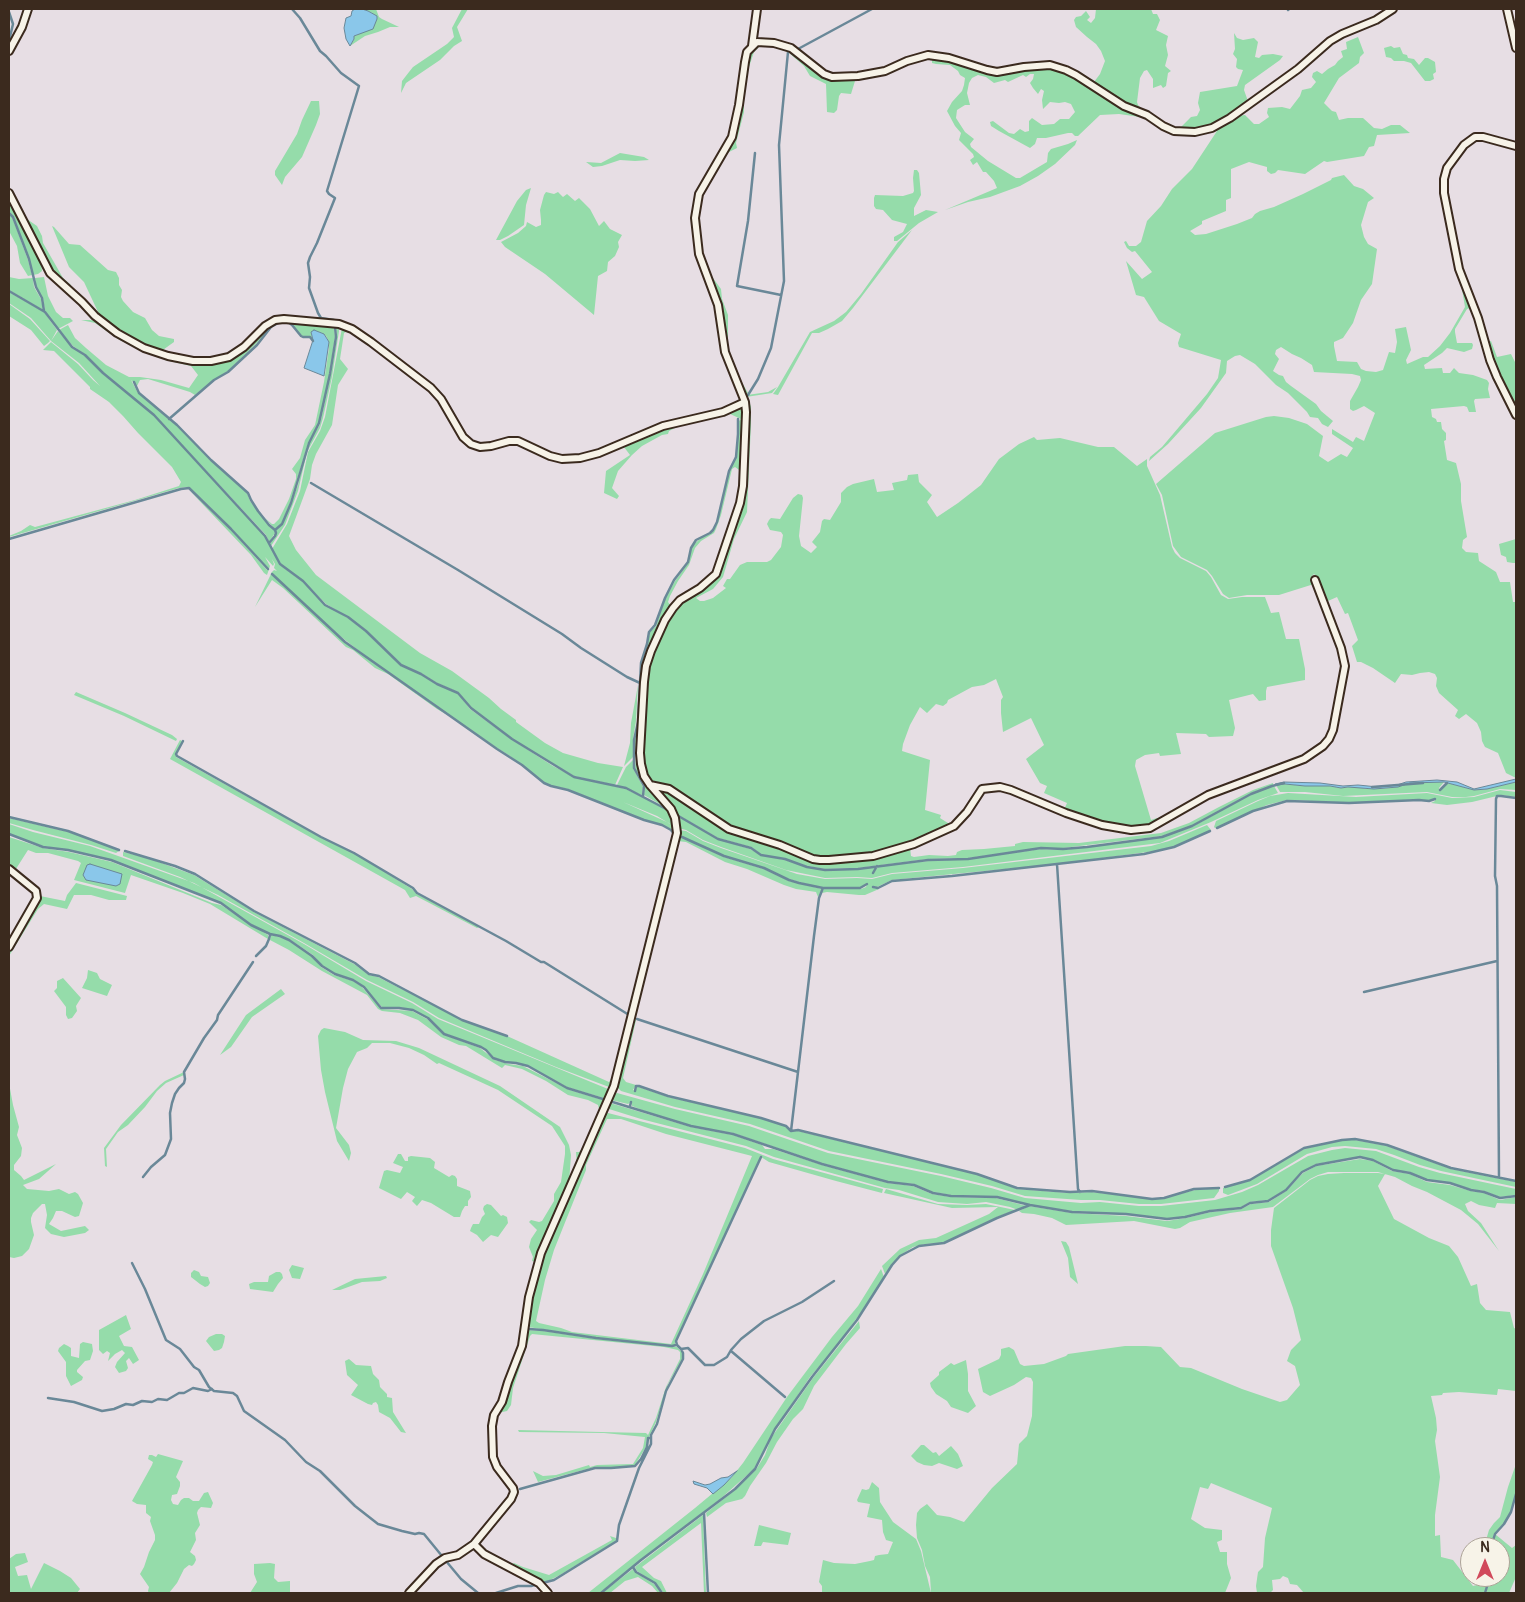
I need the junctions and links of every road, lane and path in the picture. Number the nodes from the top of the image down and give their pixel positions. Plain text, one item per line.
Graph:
1 (28, 9) edge
2 (757, 9) edge
3 (1393, 9) edge
4 (1507, 9) edge
5 (752, 46) junction
6 (1516, 48) edge
7 (9, 51) edge
8 (1516, 146) edge
9 (9, 193) edge
10 (745, 402) junction
11 (1516, 415) edge
12 (1315, 580) dead end
13 (650, 785) junction
14 (9, 869) edge
15 (9, 947) edge
16 (474, 1544) junction
17 (408, 1593) edge
18 (548, 1593) edge

1 - 7 street
2 - 5 street
3 - 5 street
4 - 6 street
5 - 10 street
8 - 11 street
9 - 10 street
10 - 13 street
12 - 13 street
13 - 16 street
14 - 15 street
16 - 17 street
16 - 18 street

